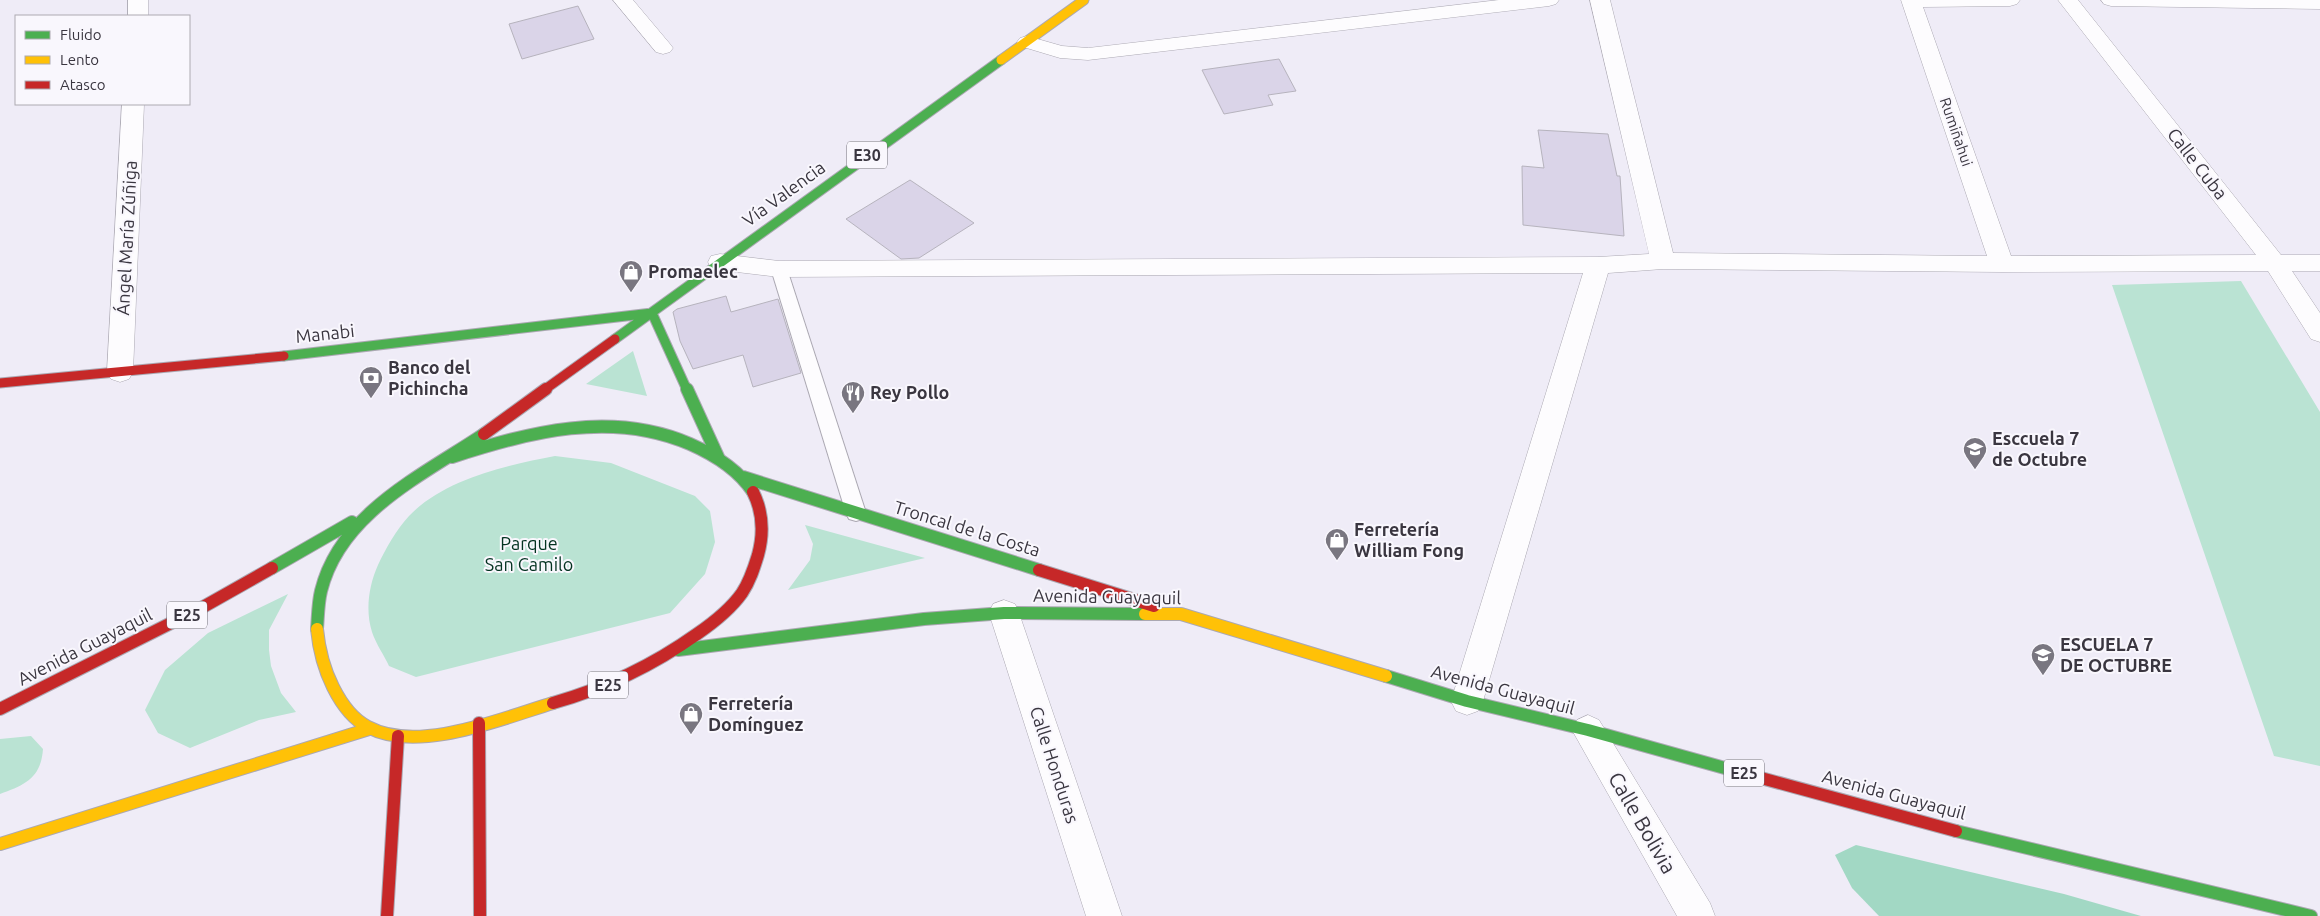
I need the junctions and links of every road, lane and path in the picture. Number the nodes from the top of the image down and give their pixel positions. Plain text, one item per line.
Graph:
1 (138, 0) edge
2 (623, 0) edge
3 (1084, 0) edge
4 (1549, 0) edge
5 (1600, 0) edge
6 (2010, 0) edge
7 (2068, 0) edge
8 (2111, 0) edge
9 (1911, 1) edge
10 (2318, 3) edge
11 (138, 15) edge
12 (1026, 42) junction
13 (663, 48) dead end
14 (133, 105) edge
15 (1664, 261) junction
16 (720, 262) junction
17 (2274, 262) junction
18 (2320, 263) edge
19 (2002, 264) junction
20 (1598, 265) junction
21 (780, 268) junction
22 (652, 313) junction
23 (2320, 333) edge
24 (120, 372) junction
25 (0, 383) edge
26 (452, 457) junction
27 (719, 459) junction
28 (743, 477) junction
29 (369, 512) junction
30 (856, 513) junction
31 (1004, 613) junction
32 (1181, 614) junction
33 (674, 650) junction
34 (1467, 701) junction
35 (0, 710) edge
36 (479, 723) junction
37 (369, 729) junction
38 (1588, 730) junction
39 (398, 736) junction
40 (0, 844) edge
41 (387, 916) edge
42 (480, 916) edge
43 (1104, 916) edge
44 (1697, 916) edge
45 (2311, 916) edge

1 - 11 street
2 - 13 street
3 - 12 main road, Vía Valencia / E30
4 - 12 street
5 - 15 street
6 - 9 street
7 - 17 street, Calle Cuba
8 - 10 street
9 - 19 street, Rumiñahui
12 - 16 main road, Vía Valencia / E30
14 - 24 street, Ángel María Zúñiga
15 - 19 street
15 - 20 street
16 - 21 street
16 - 22 main road, Vía Valencia / E30
17 - 18 street
17 - 19 street
17 - 23 street, Calle Cuba
20 - 21 street
20 - 34 street
21 - 30 lane
22 - 24 main road, Manabi
22 - 26 main road, Vía Valencia / E30
22 - 27 main road
24 - 25 main road, Manabi
26 - 27 main road, E25
26 - 29 main road, E25
27 - 28 main road, E25
28 - 30 main road, Troncal de la Costa / E25
28 - 33 main road, E25
29 - 35 main road, Avenida Guayaquil / E25
29 - 37 main road, E25
30 - 32 main road, Troncal de la Costa / E25
31 - 32 main road, Avenida Guayaquil / E25
31 - 33 main road, Avenida Guayaquil / E25
31 - 43 street, Calle Honduras
32 - 34 main road, Avenida Guayaquil / E25
33 - 36 main road, E25
34 - 38 main road, Avenida Guayaquil / E25
36 - 39 main road, E25
36 - 42 main road
37 - 39 main road, E25
37 - 40 main road
38 - 44 street, Calle Bolivia
38 - 45 main road, Avenida Guayaquil / E25
39 - 41 main road

